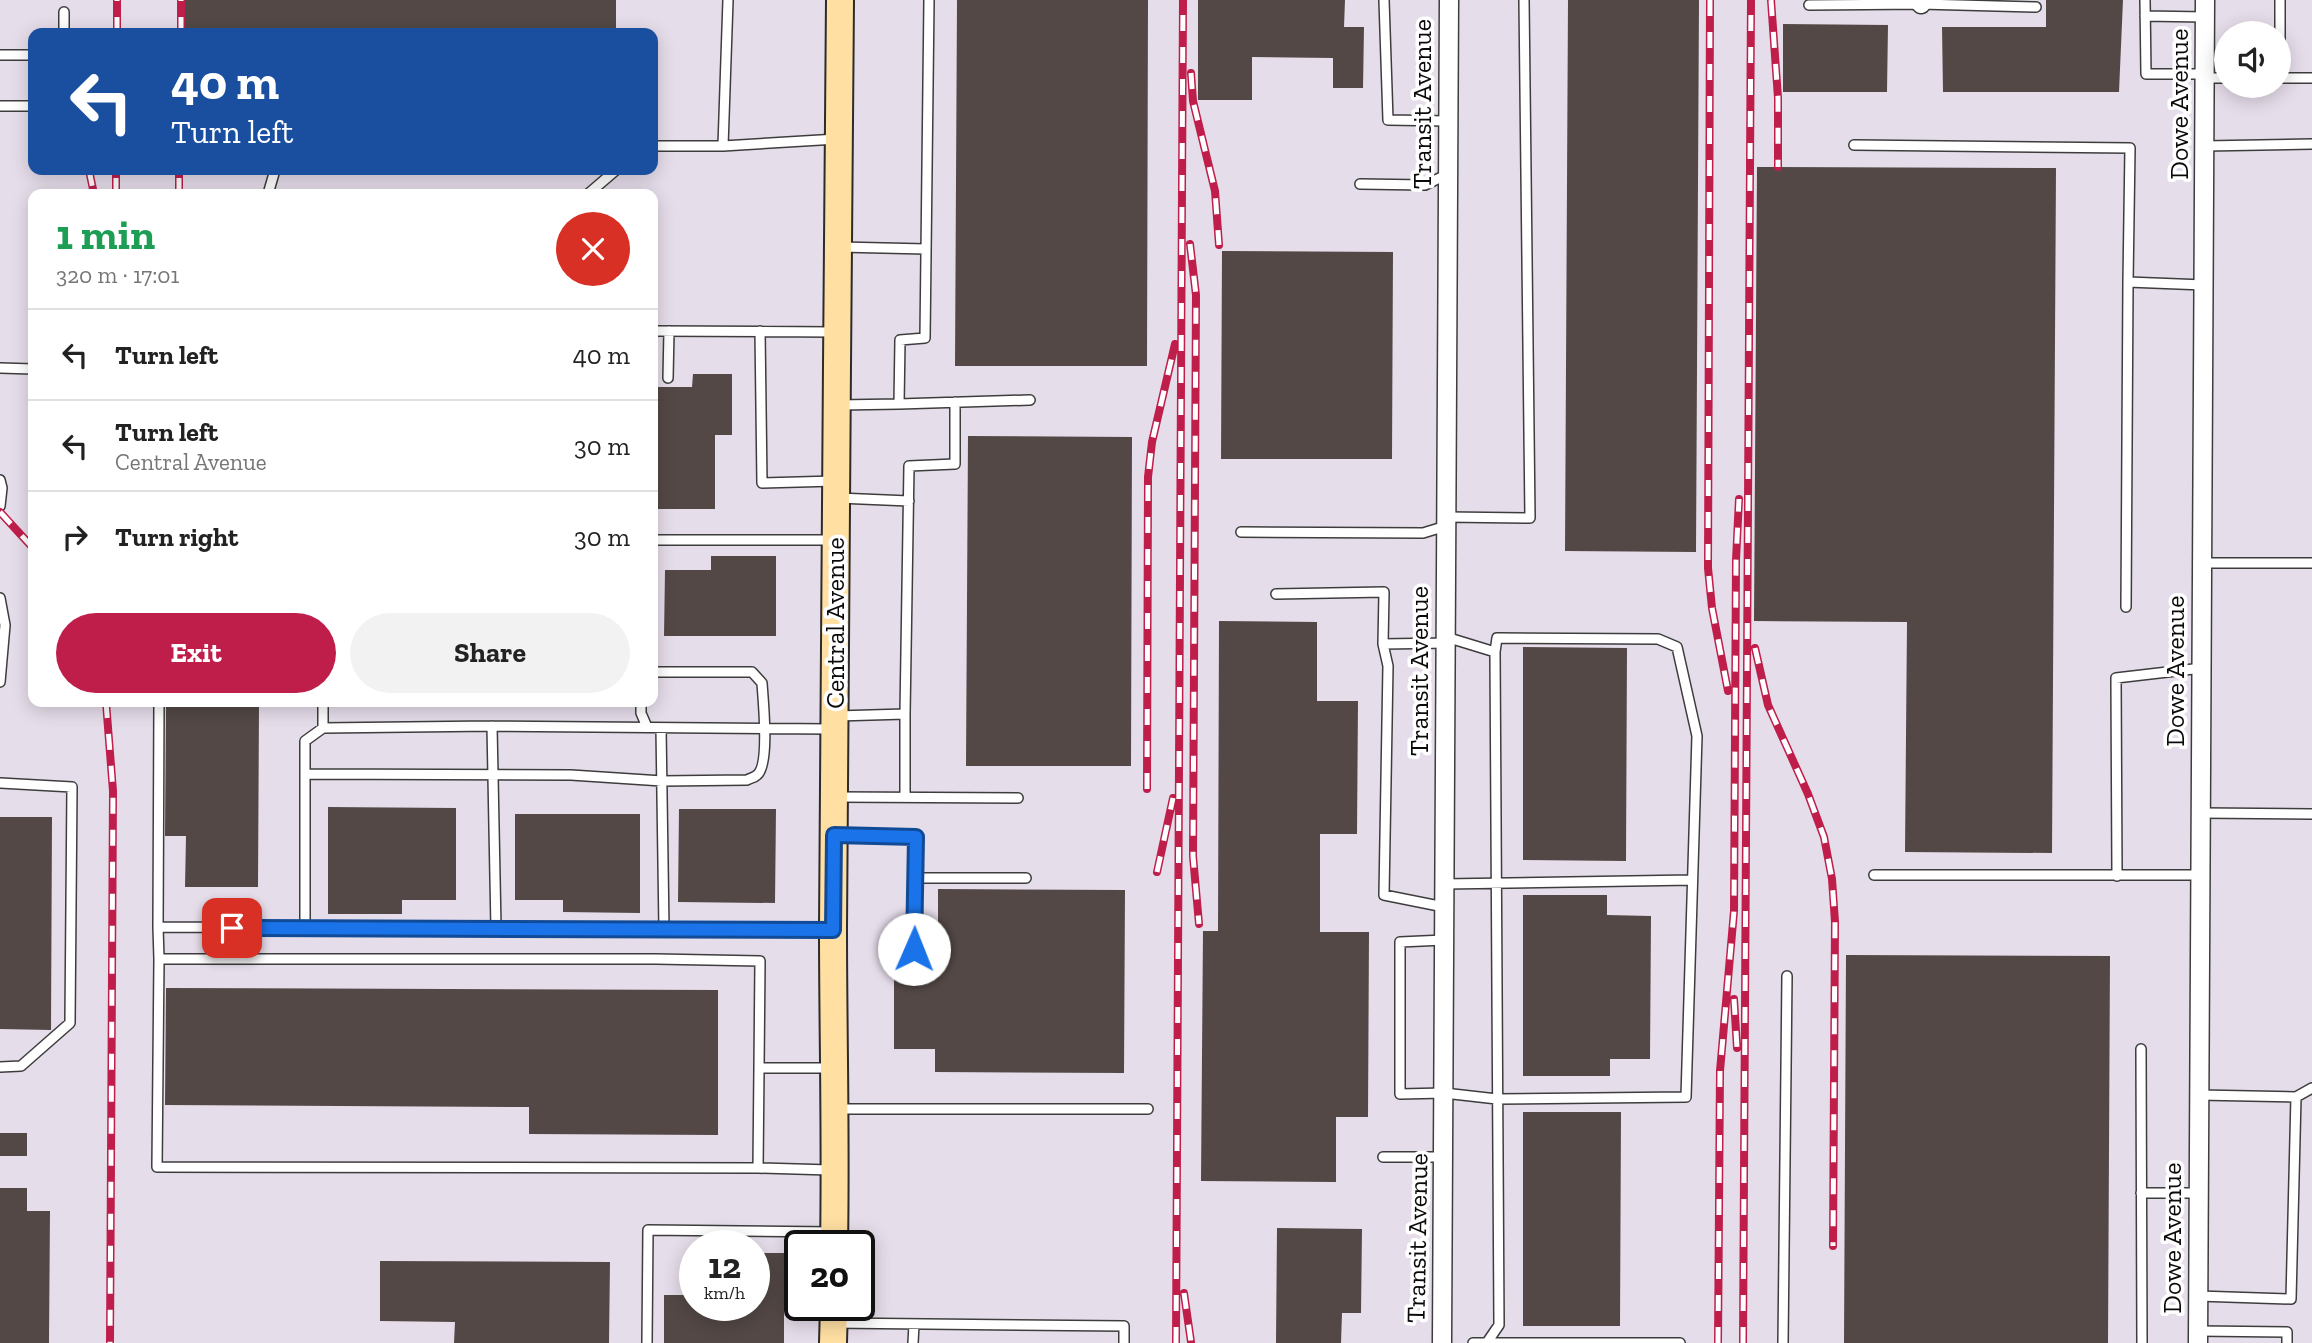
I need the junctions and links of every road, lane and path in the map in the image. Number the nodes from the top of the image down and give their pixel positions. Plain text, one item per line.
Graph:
1 (728, 0) edge
2 (840, 0) edge
3 (929, 0) edge
4 (1384, 0) edge
5 (1449, 0) edge
6 (1524, 0) edge
7 (2145, 0) edge
8 (2280, 0) edge
9 (1920, 2) edge
10 (1809, 5) dead end
11 (2036, 7) dead end
12 (2205, 8) edge
13 (64, 12) dead end
14 (2145, 16) junction
15 (2280, 21) edge
16 (64, 28) edge
17 (0, 55) edge
18 (28, 55) edge
19 (2205, 76) junction
20 (2214, 77) edge
21 (2291, 78) edge
22 (2312, 78) edge
23 (0, 106) edge
24 (28, 106) edge
25 (1448, 121) junction
26 (839, 138) junction
27 (2312, 144) edge
28 (1854, 145) dead end
29 (658, 146) edge
30 (723, 146) junction
31 (2205, 146) junction
32 (1448, 174) junction
33 (609, 175) edge
34 (1360, 184) dead end
35 (594, 189) edge
36 (838, 247) junction
37 (926, 249) junction
38 (2128, 282) junction
39 (2204, 285) junction
40 (658, 331) edge
41 (669, 331) junction
42 (760, 331) junction
43 (837, 332) junction
44 (0, 368) edge
45 (28, 369) edge
46 (668, 378) dead end
47 (1030, 400) dead end
48 (955, 402) junction
49 (899, 404) junction
50 (837, 405) junction
51 (0, 480) edge
52 (836, 490) junction
53 (909, 501) junction
54 (0, 506) edge
55 (1446, 522) junction
56 (1241, 532) dead end
57 (658, 540) edge
58 (836, 540) junction
59 (2202, 563) junction
60 (2312, 563) edge
61 (1276, 594) dead end
62 (0, 598) edge
63 (2126, 607) dead end
64 (1446, 640) junction
65 (1383, 644) junction
66 (1495, 653) junction
67 (2202, 668) junction
68 (658, 672) edge
69 (0, 682) edge
70 (159, 707) edge
71 (323, 707) edge
72 (640, 707) edge
73 (905, 714) junction
74 (834, 722) junction
75 (492, 726) junction
76 (647, 727) junction
77 (323, 728) junction
78 (661, 728) junction
79 (764, 729) junction
80 (305, 774) junction
81 (494, 774) junction
82 (662, 781) junction
83 (0, 783) edge
84 (834, 797) junction
85 (905, 797) junction
86 (1018, 798) dead end
87 (2201, 813) junction
88 (2312, 814) edge
89 (834, 835) junction
90 (1874, 875) dead end
91 (2201, 875) junction
92 (2117, 876) junction
93 (1026, 877) dead end
94 (915, 878) junction
95 (1692, 880) junction
96 (1496, 881) junction
97 (1444, 884) junction
98 (1444, 907) junction
99 (158, 927) junction
100 (305, 928) junction
101 (496, 928) junction
102 (664, 929) junction
103 (833, 930) junction
104 (1444, 940) junction
105 (914, 949) dead end
106 (159, 959) junction
107 (1787, 976) dead end
108 (2141, 1049) dead end
109 (0, 1067) edge
110 (759, 1068) junction
111 (836, 1068) junction
112 (2312, 1088) edge
113 (1444, 1093) junction
114 (2199, 1095) junction
115 (2296, 1097) junction
116 (1497, 1099) junction
117 (836, 1109) junction
118 (1148, 1109) dead end
119 (1383, 1157) dead end
120 (1444, 1157) junction
121 (758, 1168) junction
122 (836, 1171) junction
123 (2141, 1193) junction
124 (2199, 1193) junction
125 (834, 1230) edge
126 (784, 1237) edge
127 (2198, 1296) junction
128 (833, 1324) edge
129 (914, 1324) junction
130 (2198, 1337) edge
131 (1488, 1341) edge
132 (647, 1343) edge
133 (913, 1343) edge
134 (1124, 1343) edge
135 (1442, 1343) edge
136 (1473, 1343) edge
137 (1680, 1343) edge
138 (1783, 1343) edge
139 (2142, 1343) edge
140 (2287, 1343) edge

1 - 30 lane
2 - 26 street, Central Avenue
3 - 37 lane
4 - 25 lane
5 - 25 street, Transit Avenue
6 - 55 lane
7 - 14 lane
8 - 15 lane
9 - 10 lane
9 - 11 lane
12 - 14 lane
12 - 19 street, Dowe Avenue
13 - 16 lane
14 - 19 lane
17 - 18 lane
19 - 20 lane
19 - 31 street, Dowe Avenue
21 - 22 lane
23 - 24 lane
25 - 32 street, Transit Avenue
26 - 30 lane
26 - 36 street, Central Avenue
27 - 31 lane
28 - 38 lane
29 - 30 lane
31 - 39 street, Dowe Avenue
32 - 34 lane
32 - 55 street, Transit Avenue
33 - 35 lane
36 - 37 lane
36 - 43 street, Central Avenue
37 - 49 lane
38 - 39 lane
38 - 63 lane
39 - 59 street, Dowe Avenue
40 - 41 lane
41 - 42 lane
41 - 46 lane
42 - 43 lane
42 - 52 lane
43 - 50 street, Central Avenue
44 - 45 lane
47 - 48 lane
48 - 49 lane
48 - 53 lane
49 - 50 lane
50 - 52 street, Central Avenue
51 - 54 lane
52 - 53 lane
52 - 58 street, Central Avenue
53 - 73 lane
55 - 56 lane
55 - 64 street, Transit Avenue
57 - 58 lane
58 - 74 street, Central Avenue
59 - 60 lane
59 - 67 street, Dowe Avenue
61 - 65 lane
62 - 69 lane
64 - 65 lane
64 - 66 lane
64 - 97 street, Transit Avenue
65 - 98 lane
66 - 95 lane
66 - 96 lane
67 - 87 street, Dowe Avenue
67 - 92 lane
68 - 79 lane
70 - 99 lane
71 - 77 lane
72 - 76 lane
73 - 74 lane
73 - 85 lane
74 - 79 lane
74 - 84 street, Central Avenue
75 - 76 lane
75 - 77 lane
75 - 81 lane
76 - 78 lane
77 - 80 lane
78 - 79 lane
78 - 82 lane
79 - 82 lane
80 - 81 lane
80 - 100 lane
81 - 82 lane
81 - 101 lane
82 - 102 lane
83 - 109 lane
84 - 85 lane
84 - 89 street, Central Avenue
85 - 86 lane
87 - 88 lane
87 - 91 street, Dowe Avenue
89 - 94 lane
89 - 103 street, Central Avenue
90 - 92 lane
91 - 92 lane
91 - 114 street, Dowe Avenue
93 - 94 lane
94 - 105 lane
95 - 96 lane
95 - 116 lane
96 - 97 lane
96 - 116 lane
97 - 98 street, Transit Avenue
98 - 104 street, Transit Avenue
99 - 100 lane
99 - 106 lane
100 - 101 lane
101 - 102 lane
102 - 103 lane
103 - 111 street, Central Avenue
104 - 113 street, Transit Avenue
104 - 113 lane
106 - 110 lane
106 - 121 lane
107 - 138 lane
108 - 123 lane
110 - 111 lane
110 - 121 lane
111 - 117 street, Central Avenue
112 - 115 lane
113 - 116 lane
113 - 120 street, Transit Avenue
114 - 115 lane
114 - 124 street, Dowe Avenue
115 - 127 lane
116 - 131 lane
117 - 118 lane
117 - 122 street, Central Avenue
119 - 120 lane
120 - 135 street, Transit Avenue
121 - 122 lane
122 - 125 street, Central Avenue
123 - 124 lane
123 - 139 lane
124 - 127 street, Dowe Avenue
126 - 132 lane
127 - 130 street, Dowe Avenue
128 - 129 lane
129 - 133 lane
129 - 134 lane
130 - 140 lane
131 - 136 lane
131 - 137 lane

